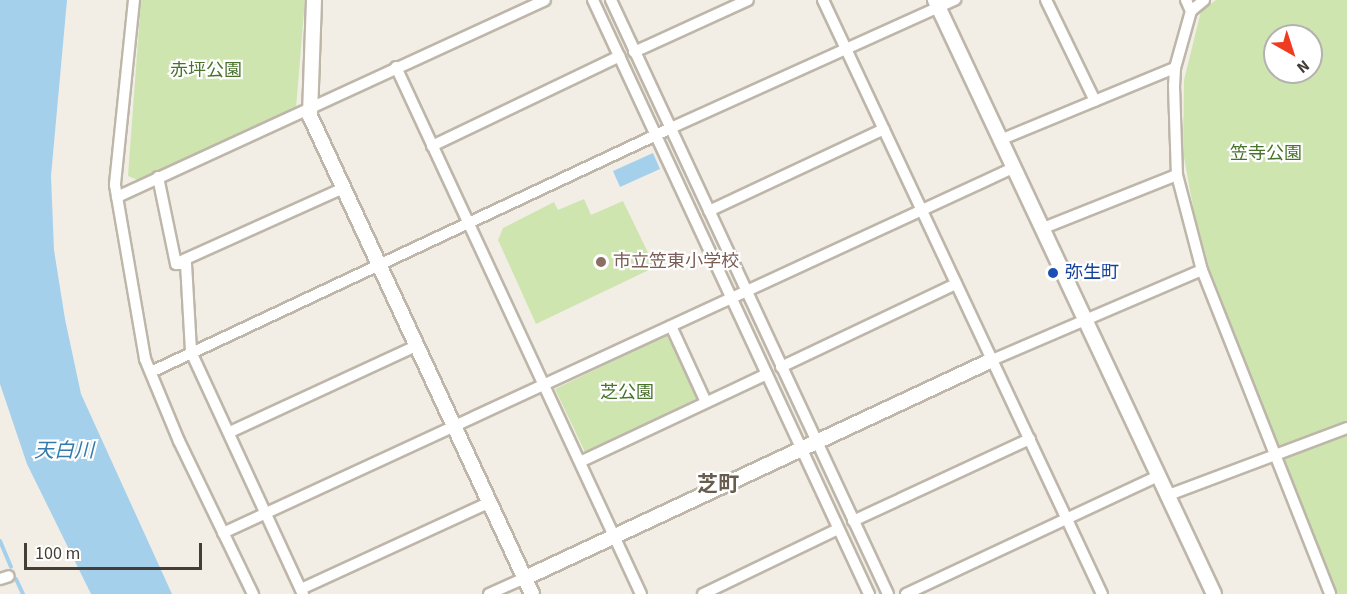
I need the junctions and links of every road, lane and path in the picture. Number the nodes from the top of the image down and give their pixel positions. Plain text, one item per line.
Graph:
1 (134, 0) edge
2 (315, 0) edge
3 (545, 0) edge
4 (593, 0) edge
5 (611, 0) edge
6 (748, 0) edge
7 (823, 0) edge
8 (955, 0) edge
9 (1046, 0) edge
10 (1204, 0) edge
11 (937, 4) edge
12 (1189, 5) edge
13 (846, 49) junction
14 (634, 52) junction
15 (620, 56) junction
16 (396, 67) junction
17 (1175, 68) junction
18 (1095, 101) junction
19 (310, 109) junction
20 (671, 128) junction
21 (884, 129) junction
22 (656, 135) junction
23 (1000, 140) junction
24 (432, 146) junction
25 (1013, 168) junction
26 (1178, 176) junction
27 (158, 177) junction
28 (344, 189) junction
29 (117, 197) junction
30 (922, 210) junction
31 (709, 211) junction
32 (468, 222) junction
33 (1041, 229) junction
34 (176, 264) junction
35 (381, 264) junction
36 (1202, 270) junction
37 (956, 284) junction
38 (746, 292) junction
39 (732, 298) junction
40 (1083, 319) junction
41 (671, 326) junction
42 (418, 345) junction
43 (191, 352) junction
44 (993, 360) junction
45 (781, 367) junction
46 (151, 372) junction
47 (767, 374) junction
48 (544, 386) junction
49 (706, 402) junction
50 (456, 427) junction
51 (1347, 428) edge
52 (230, 432) junction
53 (1030, 439) junction
54 (815, 442) junction
55 (801, 449) junction
56 (1275, 453) junction
57 (582, 462) junction
58 (1156, 477) junction
59 (1166, 496) junction
60 (490, 502) junction
61 (268, 513) junction
62 (1067, 519) junction
63 (853, 522) junction
64 (838, 529) junction
65 (223, 533) junction
66 (614, 536) junction
67 (525, 578) junction
68 (302, 591) edge
69 (253, 594) edge
70 (489, 594) edge
71 (532, 594) edge
72 (641, 594) edge
73 (703, 594) edge
74 (869, 594) edge
75 (888, 594) edge
76 (906, 594) edge
77 (1102, 594) edge
78 (1214, 594) edge
79 (1330, 594) edge

1 - 29 street
2 - 19 street
3 - 16 street
4 - 15 street
5 - 14 street
6 - 14 street
7 - 13 street
8 - 11 street
9 - 18 street
10 - 12 street
11 - 13 street
11 - 23 street
12 - 17 street
13 - 20 street
13 - 21 street
14 - 20 street
15 - 22 street
15 - 24 street
16 - 19 street
16 - 24 street
17 - 18 street
17 - 26 street
18 - 23 street
19 - 27 street
19 - 28 street
20 - 22 street
20 - 31 street
21 - 30 street
21 - 31 street
22 - 32 street
22 - 39 street
23 - 25 street
24 - 32 street
25 - 30 street
25 - 33 street
26 - 33 street
26 - 36 street
27 - 29 street
27 - 34 street
28 - 34 street
28 - 35 street
29 - 46 street
30 - 37 street
30 - 38 street
31 - 38 street
32 - 35 street
32 - 48 street
33 - 40 street
34 - 43 street
35 - 42 street
35 - 43 street
36 - 40 street
36 - 56 street
37 - 44 street
37 - 45 street
38 - 39 street
38 - 45 street
39 - 41 street
39 - 47 street
40 - 44 street
40 - 58 street
41 - 48 street
41 - 49 street
42 - 50 street
42 - 52 street
43 - 46 street
43 - 52 street
44 - 53 street
44 - 54 street
45 - 54 street
46 - 65 street
47 - 49 street
47 - 55 street
48 - 50 street
48 - 57 street
49 - 57 street
50 - 60 street
50 - 61 street
51 - 56 street
52 - 61 street
53 - 62 street
53 - 63 street
54 - 55 street
54 - 63 street
55 - 64 street
55 - 66 street
56 - 59 street
56 - 79 street
57 - 66 street
58 - 59 street
58 - 62 street
59 - 78 street
60 - 67 street
60 - 68 street
61 - 65 street
61 - 68 street
62 - 76 street
62 - 77 street
63 - 75 street
64 - 73 street
64 - 74 street
65 - 69 street
66 - 67 street
66 - 72 street
67 - 70 street
67 - 71 street

